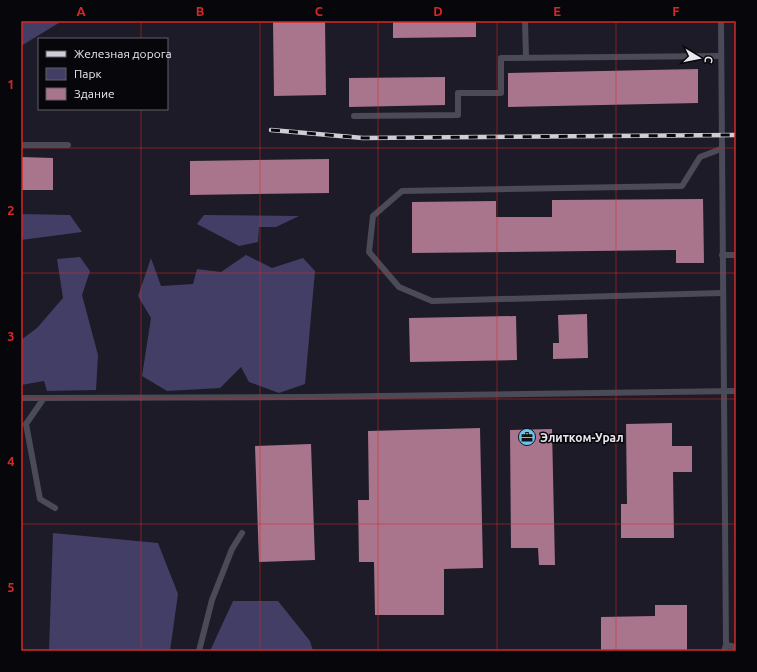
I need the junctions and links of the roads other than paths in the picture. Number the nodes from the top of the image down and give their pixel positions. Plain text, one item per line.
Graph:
1 (525, 21) edge
2 (721, 21) edge
3 (721, 56) junction
4 (526, 57) junction
5 (354, 116) dead end
6 (21, 145) edge
7 (68, 145) dead end
8 (721, 150) junction
9 (722, 255) junction
10 (736, 255) edge
11 (722, 293) junction
12 (722, 391) junction
13 (736, 391) edge
14 (21, 398) edge
15 (44, 398) junction
16 (55, 508) dead end
17 (242, 533) dead end
18 (736, 647) edge
19 (725, 648) edge
20 (199, 651) edge

1 - 4 lane
2 - 3 lane
3 - 4 lane
3 - 8 lane
4 - 5 lane
6 - 7 lane
8 - 9 lane
8 - 11 lane
9 - 10 lane
9 - 11 lane
11 - 12 lane
12 - 13 lane
12 - 15 lane
12 - 19 lane
14 - 15 lane
15 - 16 lane
17 - 20 lane
18 - 19 lane

